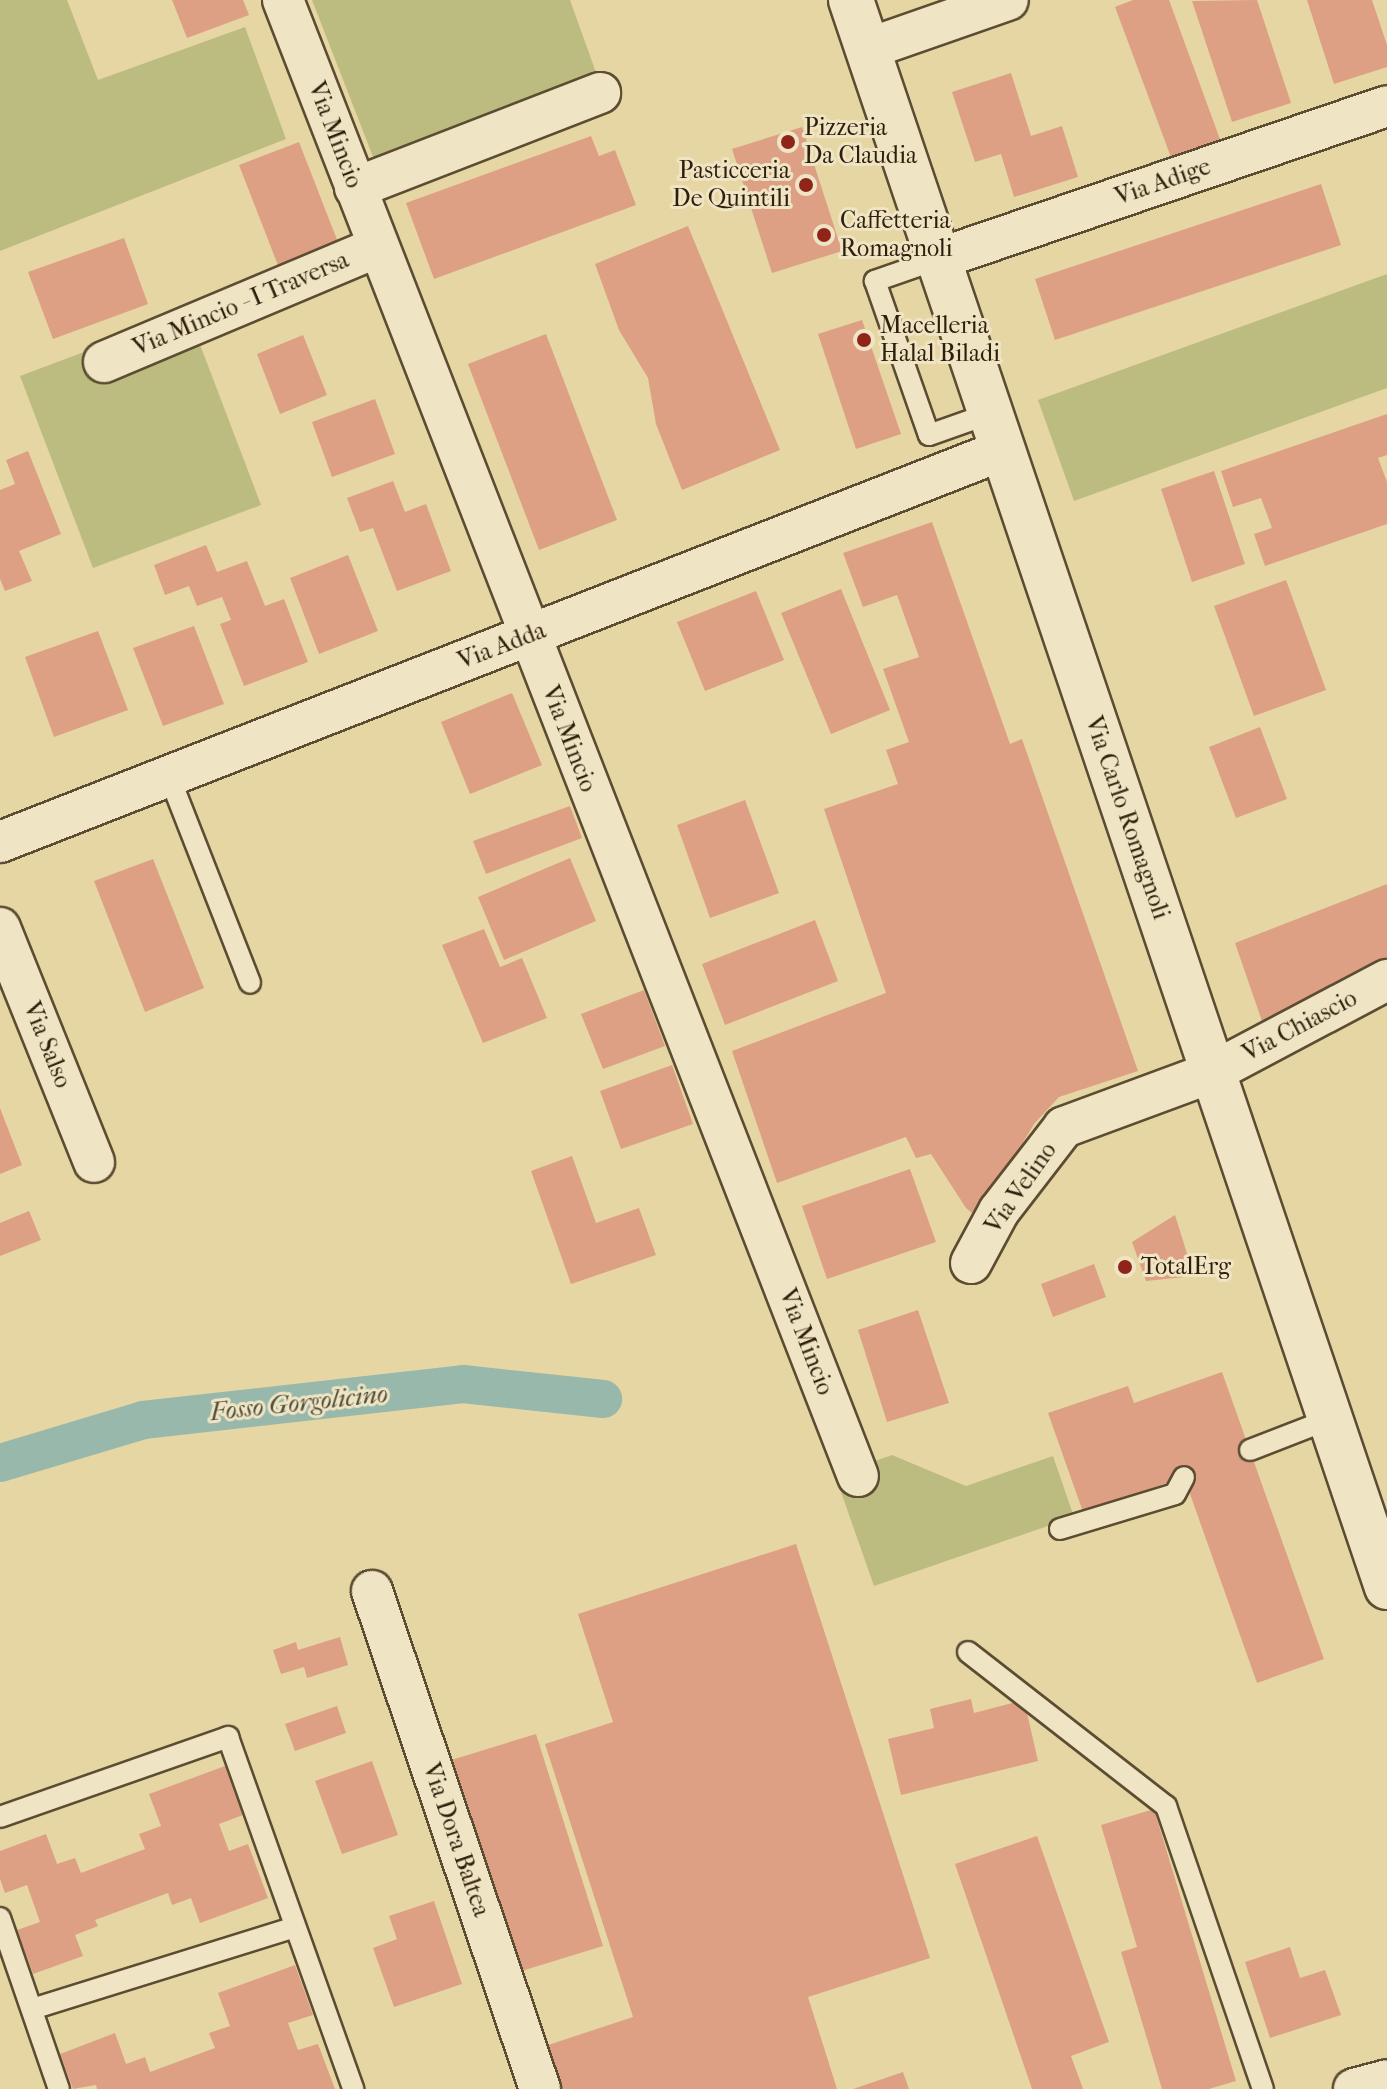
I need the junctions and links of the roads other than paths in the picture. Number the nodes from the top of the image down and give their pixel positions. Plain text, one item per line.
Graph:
1 (283, 0) edge
2 (851, 0) edge
3 (1008, 0) edge
4 (867, 49) junction
5 (600, 93) dead end
6 (1384, 116) edge
7 (355, 188) junction
8 (378, 247) junction
9 (938, 259) junction
10 (104, 362) dead end
11 (997, 432) junction
12 (529, 636) junction
13 (169, 776) junction
14 (0, 842) edge
15 (0, 928) edge
16 (1387, 980) edge
17 (250, 983) dead end
18 (1213, 1072) junction
19 (94, 1162) dead end
20 (971, 1263) dead end
21 (1330, 1419) junction
22 (1250, 1450) dead end
23 (858, 1476) dead end
24 (1184, 1477) dead end
25 (1060, 1529) dead end
26 (1387, 1587) edge
27 (372, 1591) dead end
28 (968, 1652) dead end
29 (0, 1817) edge
30 (0, 1918) edge
31 (295, 1927) junction
32 (32, 2009) junction
33 (1387, 2080) edge
34 (59, 2089) edge
35 (353, 2089) edge
36 (540, 2089) edge
37 (1263, 2089) edge
38 (1354, 2089) edge

1 - 7 street, Via Mincio
2 - 4 main road, Via Carlo Romagnoli
3 - 4 street
4 - 9 main road, Via Carlo Romagnoli
5 - 7 street
6 - 9 street, Via Adige
7 - 8 street, Via Mincio
8 - 10 street, Via Mincio - I Traversa
8 - 12 street, Via Mincio
9 - 11 main road, Via Carlo Romagnoli
9 - 11 lane
11 - 12 street, Via Adda
11 - 18 main road, Via Carlo Romagnoli
12 - 13 street, Via Adda
12 - 23 street, Via Mincio
13 - 14 street, Via Adda
13 - 17 lane
15 - 19 street, Via Salso
16 - 18 street, Via Chiascio
18 - 20 street, Via Velino
18 - 21 main road, Via Carlo Romagnoli
21 - 22 lane
21 - 26 main road, Via Carlo Romagnoli
24 - 25 lane
27 - 36 street, Via Dora Baltea
28 - 37 lane
29 - 31 lane
30 - 32 lane
31 - 32 lane
31 - 35 lane
32 - 34 lane
33 - 38 street

